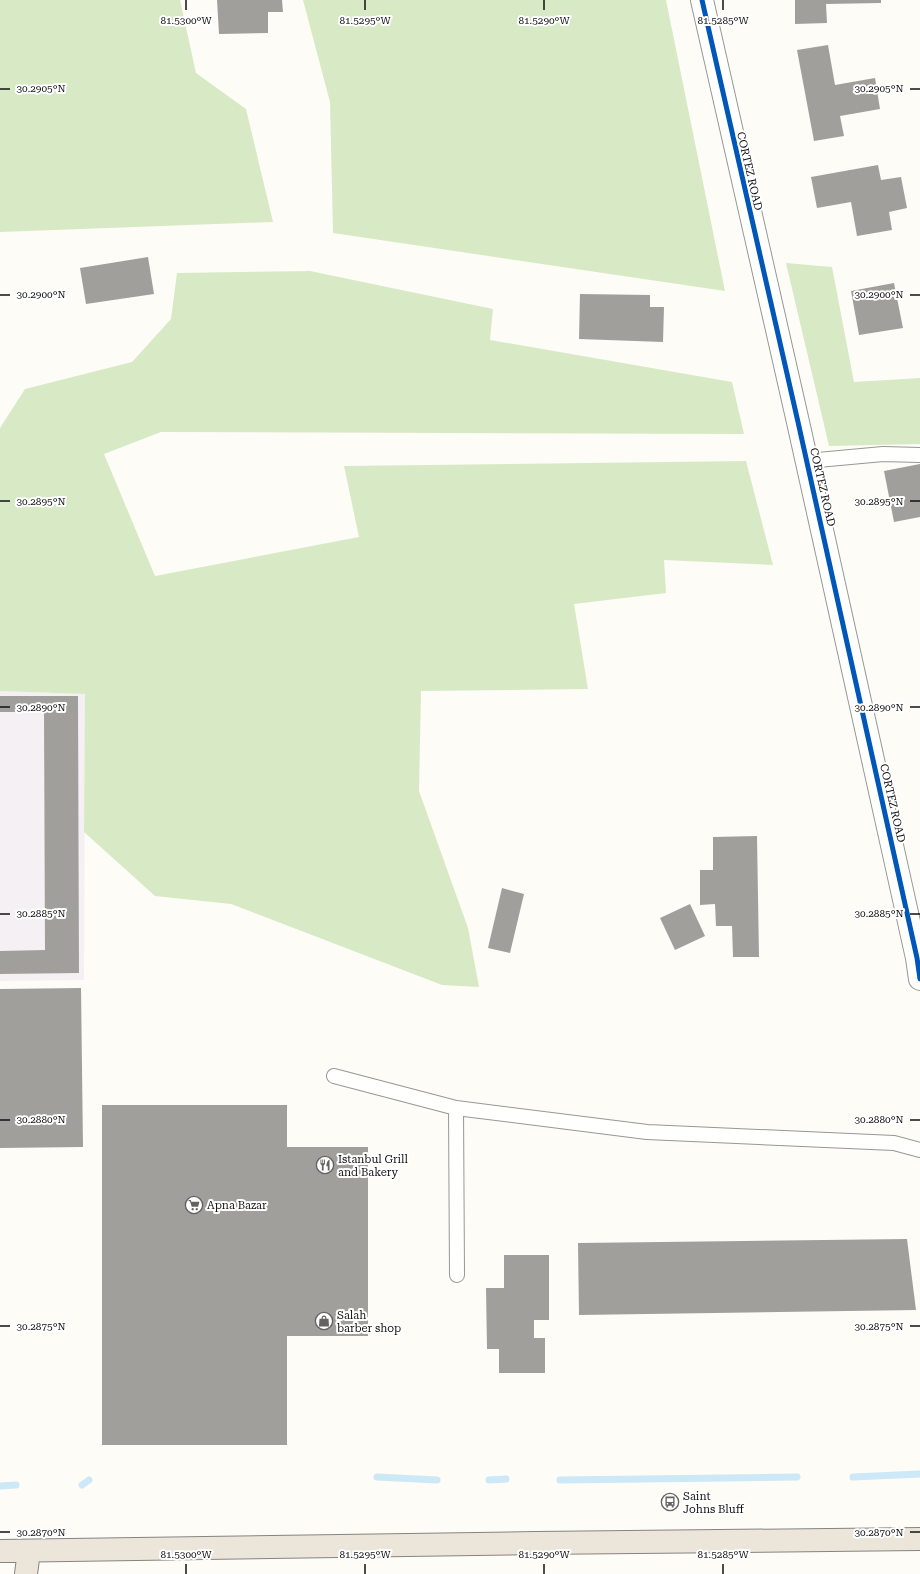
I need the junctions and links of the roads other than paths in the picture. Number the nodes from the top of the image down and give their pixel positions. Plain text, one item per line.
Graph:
1 (702, 0) edge
2 (920, 455) edge
3 (807, 461) junction
4 (920, 979) edge
5 (334, 1076) dead end
6 (456, 1108) junction
7 (920, 1150) edge
8 (457, 1275) dead end
9 (920, 1539) edge
10 (29, 1551) junction
11 (0, 1552) edge
12 (26, 1574) edge

1 - 3 street, CORTEZ ROAD
2 - 3 lane
3 - 4 street, CORTEZ ROAD
5 - 6 lane
6 - 7 lane
6 - 8 lane
9 - 10 highway
10 - 11 highway
10 - 12 highway

